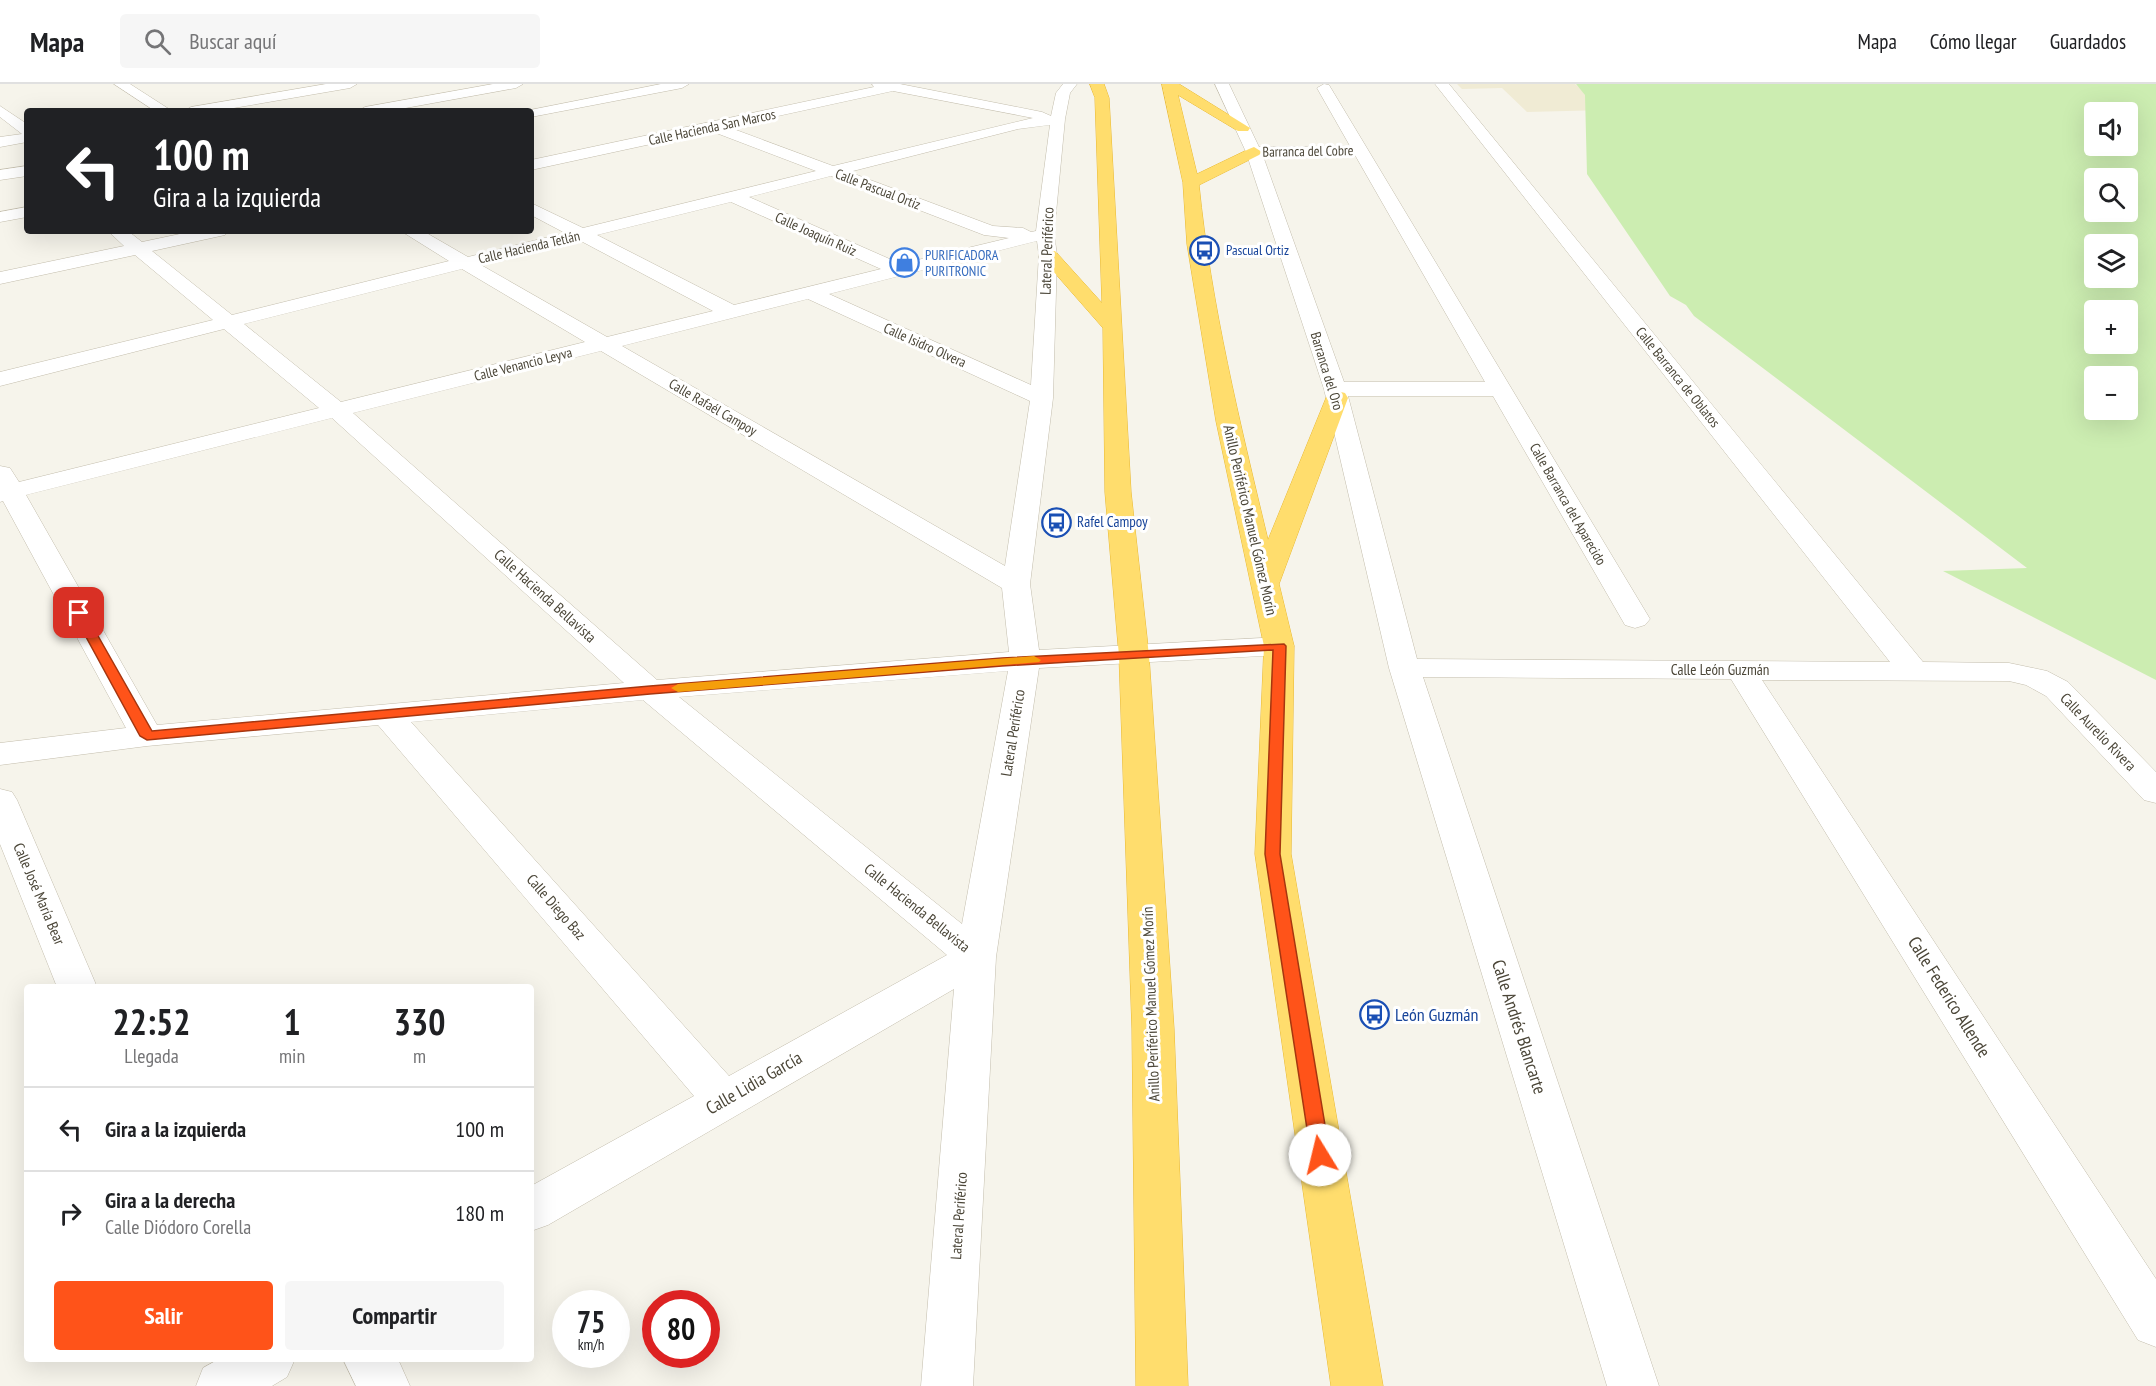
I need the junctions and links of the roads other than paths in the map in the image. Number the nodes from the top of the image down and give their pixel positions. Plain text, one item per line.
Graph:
1 (121, 84) edge
2 (283, 84) edge
3 (350, 84) edge
4 (516, 84) edge
5 (682, 84) edge
6 (1070, 84) edge
7 (1097, 84) edge
8 (1170, 84) edge
9 (1222, 84) edge
10 (1442, 84) edge
11 (885, 85) edge
12 (1324, 88) dead end
13 (300, 92) junction
14 (319, 102) dead end
15 (160, 108) edge
16 (208, 108) edge
17 (382, 108) edge
18 (0, 110) edge
19 (534, 112) edge
20 (1058, 119) junction
21 (715, 127) junction
22 (24, 128) edge
23 (1243, 128) junction
24 (24, 138) edge
25 (0, 142) edge
26 (1361, 150) junction
27 (1254, 152) junction
28 (534, 164) edge
29 (24, 171) edge
30 (833, 171) junction
31 (0, 175) edge
32 (1191, 183) junction
33 (735, 197) junction
34 (534, 209) edge
35 (24, 213) edge
36 (0, 217) edge
37 (184, 234) edge
38 (415, 234) edge
39 (584, 234) junction
40 (127, 239) edge
41 (1046, 244) junction
42 (463, 262) junction
43 (898, 270) junction
44 (0, 278) edge
45 (809, 292) junction
46 (731, 312) junction
47 (229, 321) junction
48 (1113, 327) junction
49 (604, 344) junction
50 (0, 378) edge
51 (1500, 389) junction
52 (1336, 394) junction
53 (1042, 398) junction
54 (336, 410) junction
55 (3, 485) edge
56 (1016, 584) junction
57 (1264, 586) junction
58 (1635, 619) dead end
59 (1279, 646) junction
60 (1134, 656) junction
61 (1025, 660) junction
62 (1404, 668) junction
63 (1913, 670) junction
64 (1741, 671) junction
65 (2036, 678) joint
66 (650, 690) junction
67 (387, 715) junction
68 (147, 736) junction
69 (0, 754) edge
70 (2156, 792) edge
71 (0, 800) edge
72 (976, 957) junction
73 (76, 984) edge
74 (724, 1100) junction
75 (534, 1208) edge
76 (2156, 1323) edge
77 (371, 1362) edge
78 (384, 1386) edge
79 (947, 1386) edge
80 (1162, 1386) edge
81 (1357, 1386) edge
82 (1633, 1386) edge

1 - 15 street
2 - 13 street
3 - 13 street
4 - 17 street
5 - 19 street
6 - 20 street, Lateral Periférico
7 - 48 highway, Anillo Periférico Manuel Gómez Morín
8 - 23 highway
8 - 32 highway, Anillo Periférico Manuel Gómez Morín
9 - 23 street, Barranca del Oro
10 - 63 street, Calle Barranca de Oblatos
11 - 20 street
11 - 21 street, Calle Hacienda San Marcos
12 - 26 street, Calle Barranca del Aparecido
13 - 14 street
13 - 16 street
18 - 22 street
20 - 30 street, Calle Hacienda Tetlán
20 - 41 street, Lateral Periférico
21 - 28 street, Calle Hacienda San Marcos
21 - 30 street, Calle Pascual Ortiz
23 - 27 street, Barranca del Oro
24 - 25 street
26 - 27 street, Barranca del Cobre
26 - 51 street, Calle Barranca del Aparecido
27 - 32 highway
27 - 52 street, Barranca del Oro
29 - 31 street
30 - 33 street, Calle Hacienda Tetlán
30 - 41 street, Calle Pascual Ortiz
32 - 57 highway, Anillo Periférico Manuel Gómez Morín
33 - 39 street, Calle Hacienda Tetlán
33 - 43 street, Calle Joaquín Ruiz
34 - 39 street
35 - 36 street
37 - 40 street
38 - 42 street, Calle Rafaél Campoy
39 - 42 street, Calle Hacienda Tetlán
39 - 46 street
40 - 44 street
40 - 47 street, Calle Hacienda Bellavista
41 - 43 street, Calle Venancio Leyva
41 - 48 highway
41 - 53 street, Lateral Periférico
42 - 47 street, Calle Hacienda Tetlán
42 - 49 street, Calle Rafaél Campoy
43 - 45 street, Calle Venancio Leyva
45 - 46 street, Calle Venancio Leyva
45 - 53 street, Calle Isidro Olvera
46 - 49 street, Calle Venancio Leyva
47 - 50 street, Calle Hacienda Tetlán
47 - 54 street, Calle Hacienda Bellavista
48 - 60 highway, Anillo Periférico Manuel Gómez Morín
49 - 54 street, Calle Venancio Leyva
49 - 56 street, Calle Rafaél Campoy
51 - 52 street
51 - 58 street, Calle Barranca del Aparecido
52 - 57 highway
52 - 62 street, Barranca del Oro
53 - 56 street, Lateral Periférico
54 - 55 street, Calle Venancio Leyva
54 - 66 street, Calle Hacienda Bellavista
55 - 68 street
56 - 61 street, Lateral Periférico
57 - 59 highway, Anillo Periférico Manuel Gómez Morín
59 - 60 street
59 - 81 highway, Anillo Periférico Manuel Gómez Morín
60 - 61 street
60 - 80 highway, Anillo Periférico Manuel Gómez Morín
61 - 66 street
61 - 72 street, Lateral Periférico
62 - 64 street, Calle León Guzmán
62 - 82 street, Calle Andrés Blancarte
63 - 64 street, Calle León Guzmán
63 - 65 street, Calle León Guzmán
64 - 76 street, Calle Federico Allende
65 - 70 street, Calle Aurelio Rivera
66 - 67 street
66 - 72 street, Calle Hacienda Bellavista
67 - 68 street
67 - 74 street, Calle Diego Baz
68 - 69 street
71 - 73 street, Calle José María Bear
72 - 74 street, Calle Lidia García
72 - 79 street, Lateral Periférico
74 - 75 street, Calle Lidia García
77 - 78 street

